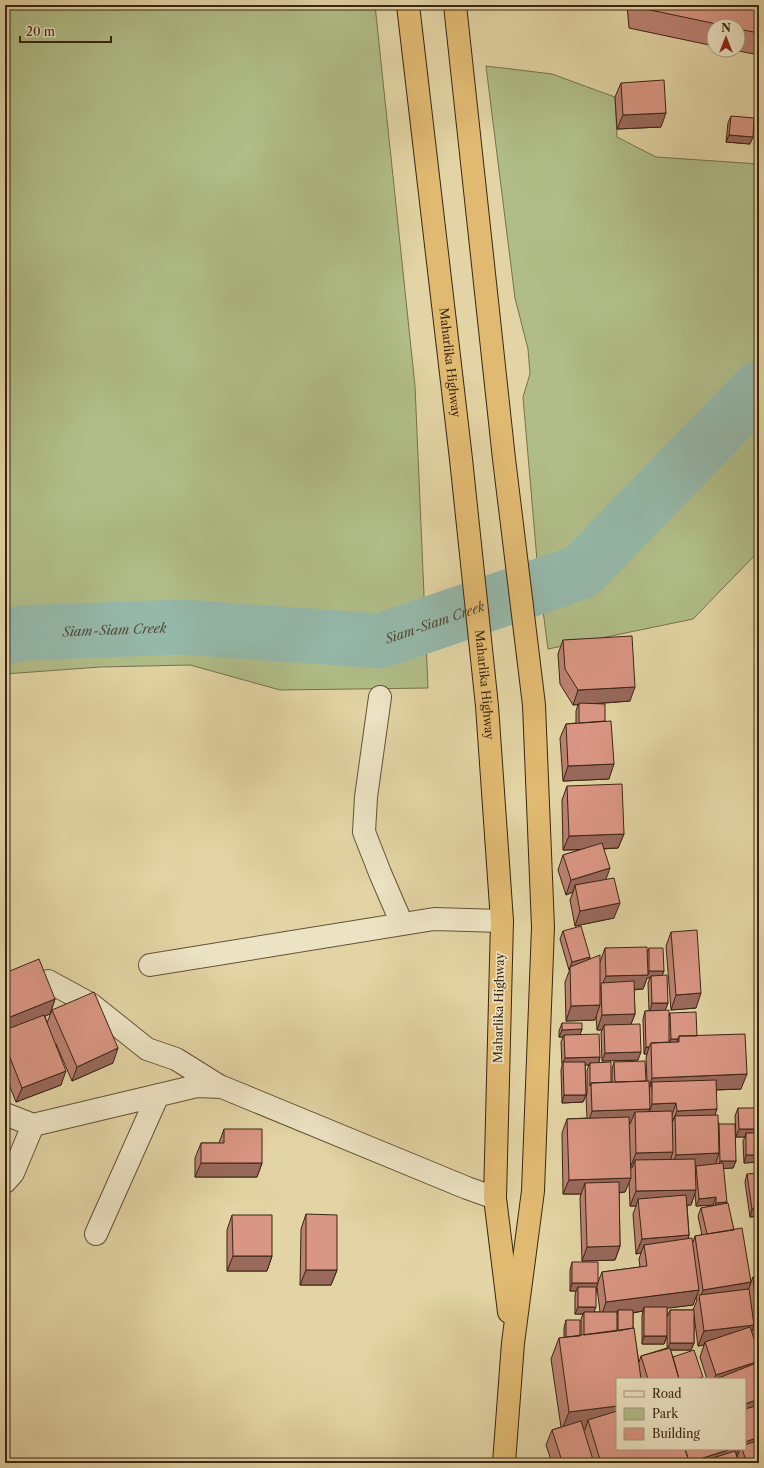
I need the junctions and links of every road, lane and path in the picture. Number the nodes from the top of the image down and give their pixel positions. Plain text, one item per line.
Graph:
1 (408, 5) edge
2 (455, 5) edge
3 (380, 697) dead end
4 (502, 921) junction
5 (402, 924) junction
6 (150, 964) dead end
7 (48, 981) edge
8 (222, 1087) junction
9 (158, 1095) junction
10 (5, 1114) edge
11 (33, 1125) junction
12 (5, 1182) edge
13 (495, 1198) junction
14 (96, 1234) dead end
15 (513, 1342) junction
16 (504, 1463) edge

1 - 4 highway, Maharlika Highway
2 - 15 highway, Maharlika Highway
3 - 5 lane
4 - 5 lane
4 - 13 highway, Maharlika Highway
5 - 6 lane
7 - 8 lane
8 - 9 lane
8 - 13 lane
9 - 11 lane
9 - 14 lane
10 - 11 lane
11 - 12 lane
13 - 15 highway, Maharlika Highway
15 - 16 highway, Maharlika Highway

